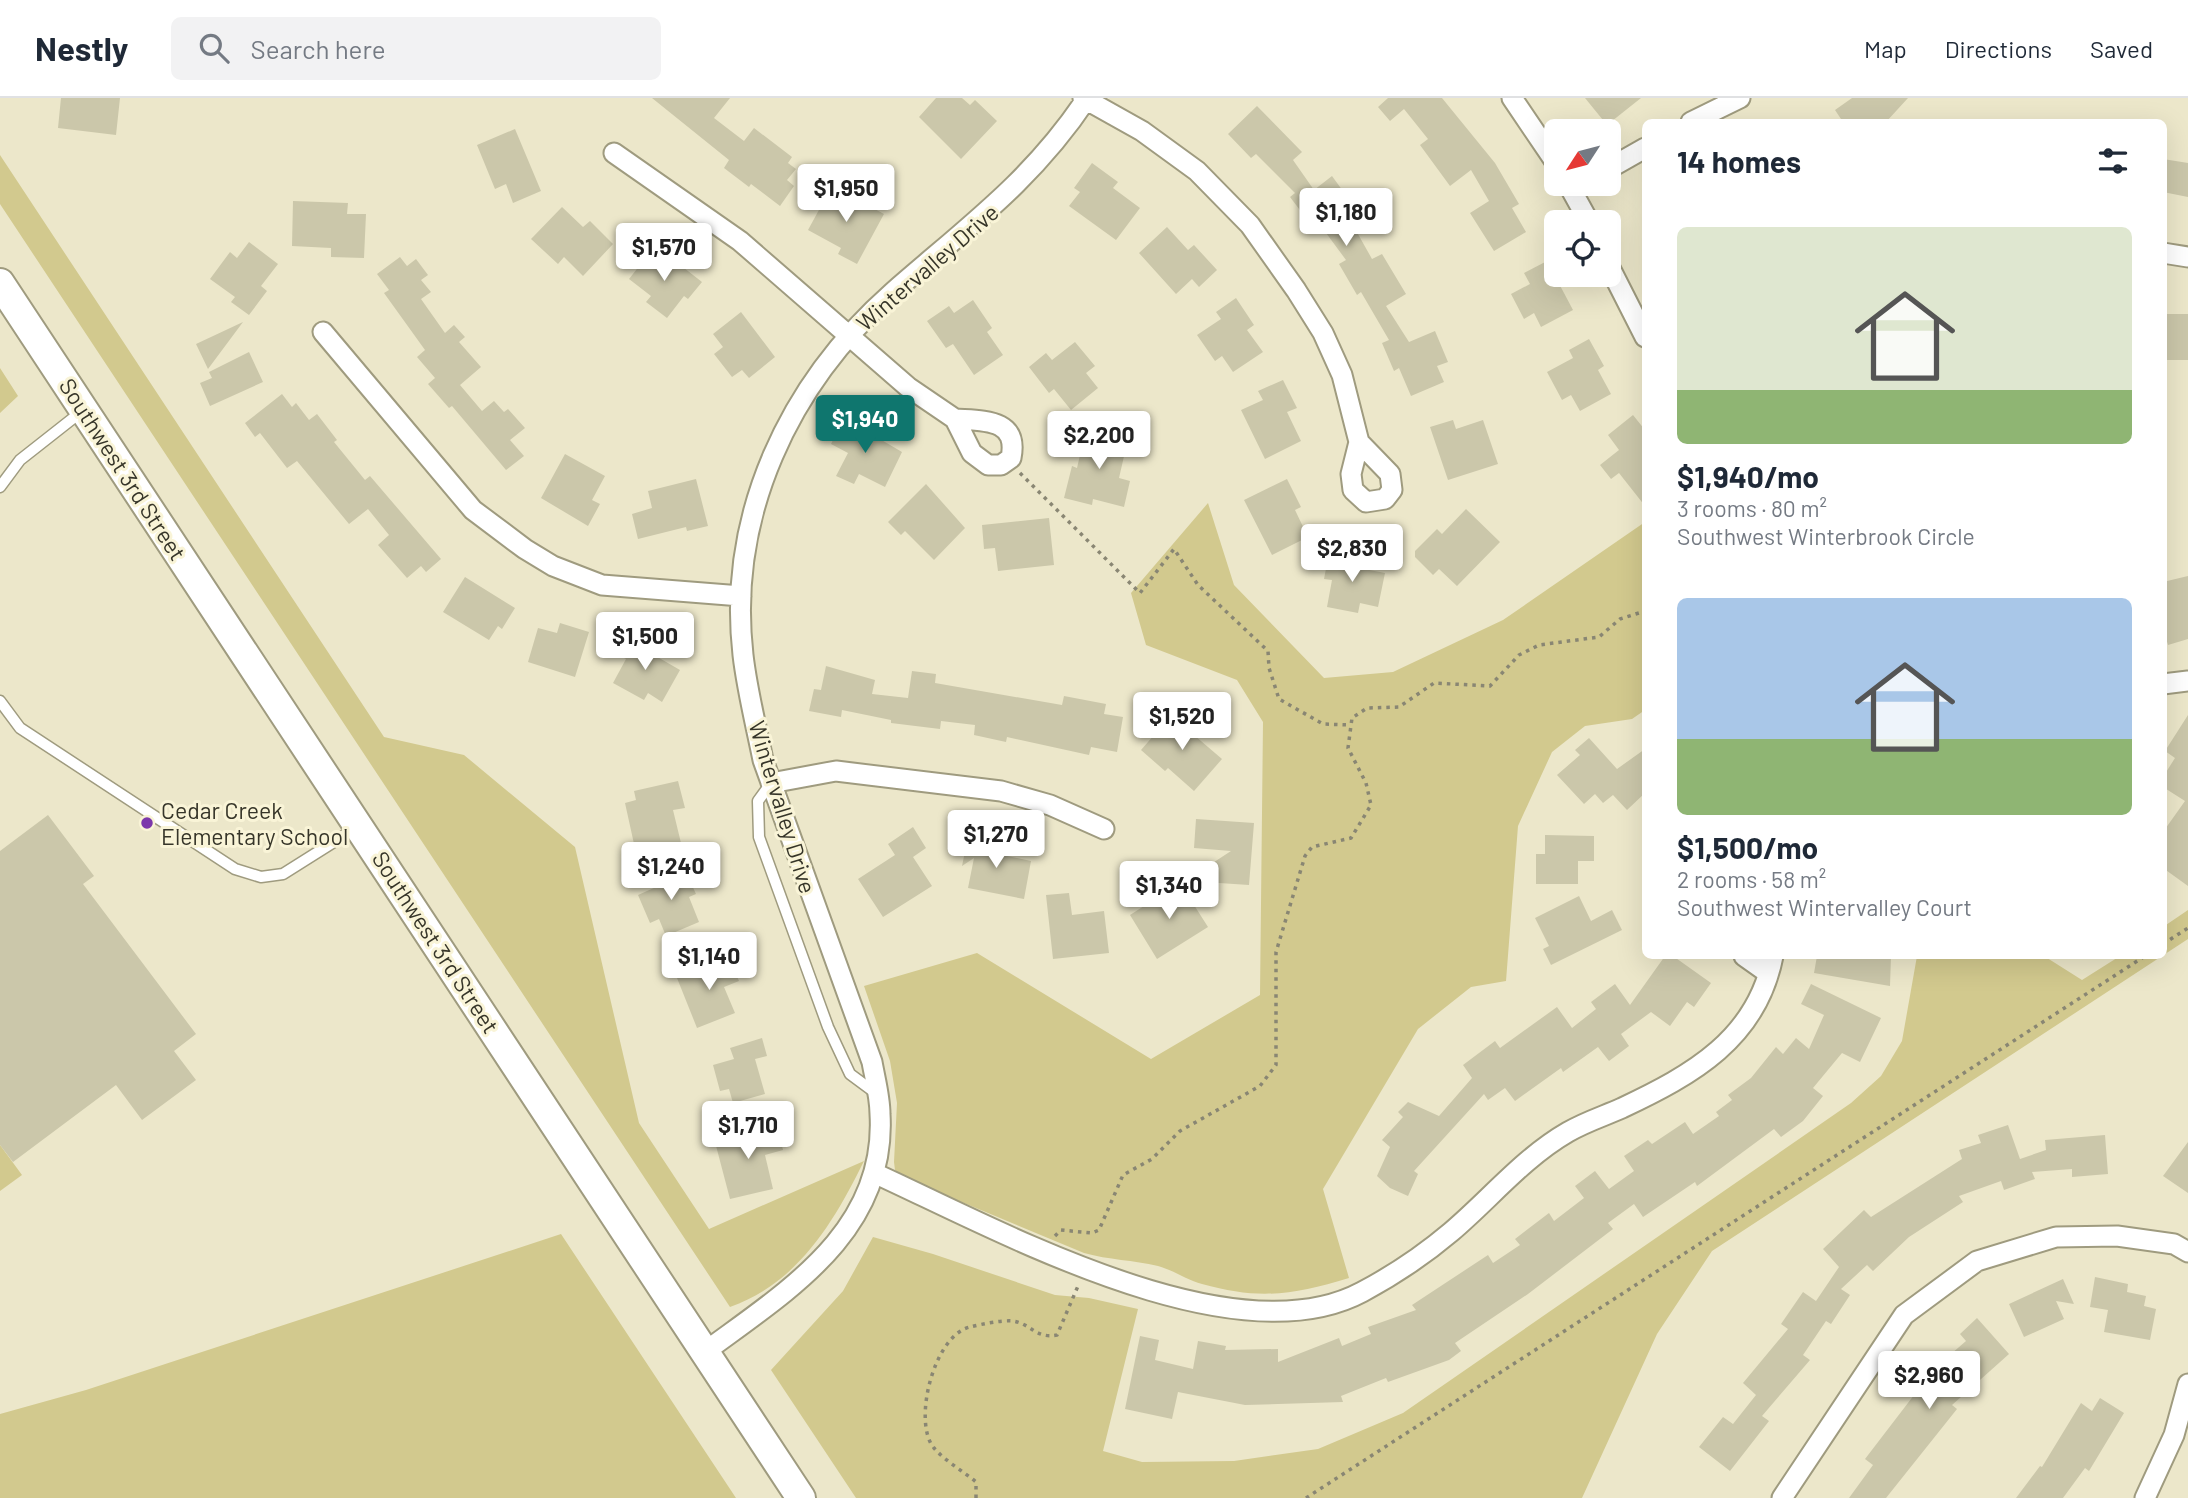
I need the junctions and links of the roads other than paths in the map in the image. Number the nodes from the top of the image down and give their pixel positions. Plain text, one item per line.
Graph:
1 (1513, 98) edge
2 (1740, 98) edge
3 (1086, 99) edge
4 (1697, 119) edge
5 (1544, 145) edge
6 (1642, 150) edge
7 (614, 153) dead end
8 (1621, 162) edge
9 (2167, 254) edge
10 (2188, 257) edge
11 (0, 283) edge
12 (1620, 287) edge
13 (1642, 331) edge
14 (323, 332) dead end
15 (849, 336) junction
16 (84, 410) junction
17 (955, 419) junction
18 (1359, 442) dead end
19 (0, 487) edge
20 (741, 596) junction
21 (2188, 681) edge
22 (2167, 684) edge
23 (2, 709) edge
24 (771, 783) junction
25 (359, 826) junction
26 (1104, 829) dead end
27 (1770, 964) edge
28 (877, 1095) junction
29 (874, 1173) junction
30 (2188, 1252) edge
31 (706, 1351) junction
32 (2188, 1384) edge
33 (801, 1498) edge
34 (1782, 1498) edge
35 (2145, 1498) edge

1 - 5 street
2 - 4 street
3 - 15 street, Wintervalley Drive
3 - 18 street
6 - 8 street
7 - 15 street
9 - 10 street
11 - 16 main road, Southwest 3rd Street
12 - 13 street
14 - 20 street
15 - 17 street
15 - 20 street, Wintervalley Drive
16 - 19 lane
16 - 25 main road, Southwest 3rd Street
17 - 17 street
20 - 24 street, Wintervalley Drive
21 - 22 street
23 - 25 lane
24 - 26 street
24 - 28 street, Wintervalley Drive
24 - 28 lane
25 - 31 main road, Southwest 3rd Street
27 - 29 street
28 - 29 street, Wintervalley Drive
29 - 31 street, Wintervalley Drive
30 - 34 street
31 - 33 main road, Southwest 3rd Street
32 - 35 street

